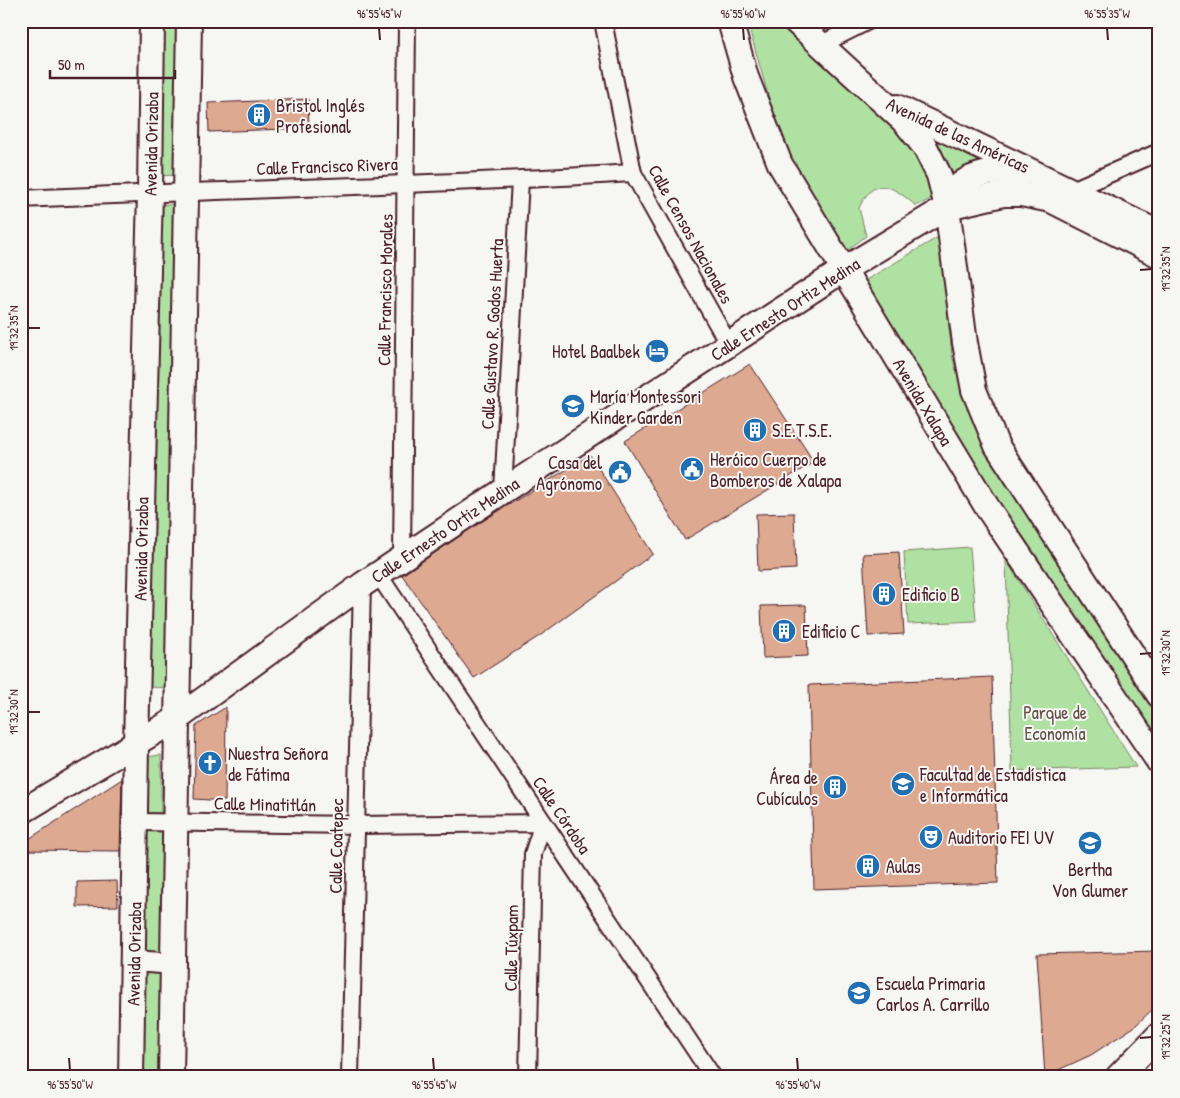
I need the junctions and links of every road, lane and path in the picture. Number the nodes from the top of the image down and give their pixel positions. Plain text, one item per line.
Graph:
1 (152, 21) edge
2 (189, 21) edge
3 (407, 21) edge
4 (603, 21) edge
5 (730, 21) edge
6 (795, 21) edge
7 (868, 21) edge
8 (820, 45) junction
9 (879, 99) junction
10 (1159, 152) edge
11 (1036, 172) junction
12 (633, 174) junction
13 (520, 180) junction
14 (406, 183) junction
15 (187, 191) junction
16 (1070, 191) junction
17 (150, 192) junction
18 (21, 199) edge
19 (948, 207) junction
20 (1159, 233) edge
21 (1159, 254) edge
22 (843, 270) junction
23 (729, 345) junction
24 (503, 491) junction
25 (402, 559) junction
26 (370, 580) junction
27 (1159, 695) edge
28 (178, 718) junction
29 (136, 743) junction
30 (1159, 762) edge
31 (21, 812) edge
32 (136, 822) junction
33 (543, 823) junction
34 (176, 824) junction
35 (356, 825) junction
36 (134, 961) junction
37 (175, 964) junction
38 (1159, 1035) edge
39 (131, 1077) edge
40 (171, 1077) edge
41 (350, 1077) edge
42 (528, 1077) edge
43 (713, 1077) edge
44 (1118, 1077) edge

1 - 17 main road, Avenida Orizaba
2 - 15 main road, Avenida Orizaba
3 - 14 street, Calle Francisco Morales
4 - 12 street, Calle Censos Nacionales
5 - 22 main road, Avenida Xalapa
6 - 8 main road
7 - 8 street
8 - 9 main road
9 - 11 main road, Avenida de las Américas
9 - 19 main road
10 - 16 street
11 - 16 main road, Avenida de las Américas
11 - 19 main road, Avenida de las Américas
12 - 13 street, Calle Francisco Rivera
12 - 23 street, Calle Censos Nacionales
13 - 14 street, Calle Francisco Rivera
13 - 24 street, Calle Gustavo R. Godos Huerta
14 - 15 street, Calle Francisco Rivera
14 - 25 street, Calle Francisco Morales
15 - 17 street, Calle Francisco Rivera
15 - 28 main road, Avenida Orizaba
16 - 20 main road, Avenida de las Américas
17 - 18 street, Calle Francisco Rivera
17 - 29 main road, Avenida Orizaba
19 - 21 main road, Avenida de las Américas
19 - 22 main road, Calle Ernesto Ortiz Medina
19 - 27 main road
22 - 23 main road, Calle Ernesto Ortiz Medina
22 - 30 main road, Avenida Xalapa
23 - 24 main road, Calle Ernesto Ortiz Medina
24 - 25 main road, Calle Ernesto Ortiz Medina
25 - 26 main road, Calle Ernesto Ortiz Medina
26 - 28 main road, Calle Ernesto Ortiz Medina
26 - 33 street, Calle Córdoba
26 - 35 street, Calle Coatepec
28 - 29 main road, Calle Ernesto Ortiz Medina
28 - 34 main road, Avenida Orizaba
29 - 31 main road, Calle Ernesto Ortiz Medina
29 - 32 main road, Avenida Orizaba
32 - 34 street, Calle Minatitlán
32 - 36 main road, Avenida Orizaba
33 - 35 street, Calle Minatitlán
33 - 42 street, Calle Túxpam
33 - 43 street, Calle Córdoba
34 - 35 street, Calle Minatitlán
34 - 37 main road, Avenida Orizaba
35 - 41 street, Calle Coatepec
36 - 37 street
36 - 39 main road, Avenida Orizaba
37 - 40 main road, Avenida Orizaba
38 - 44 main road

